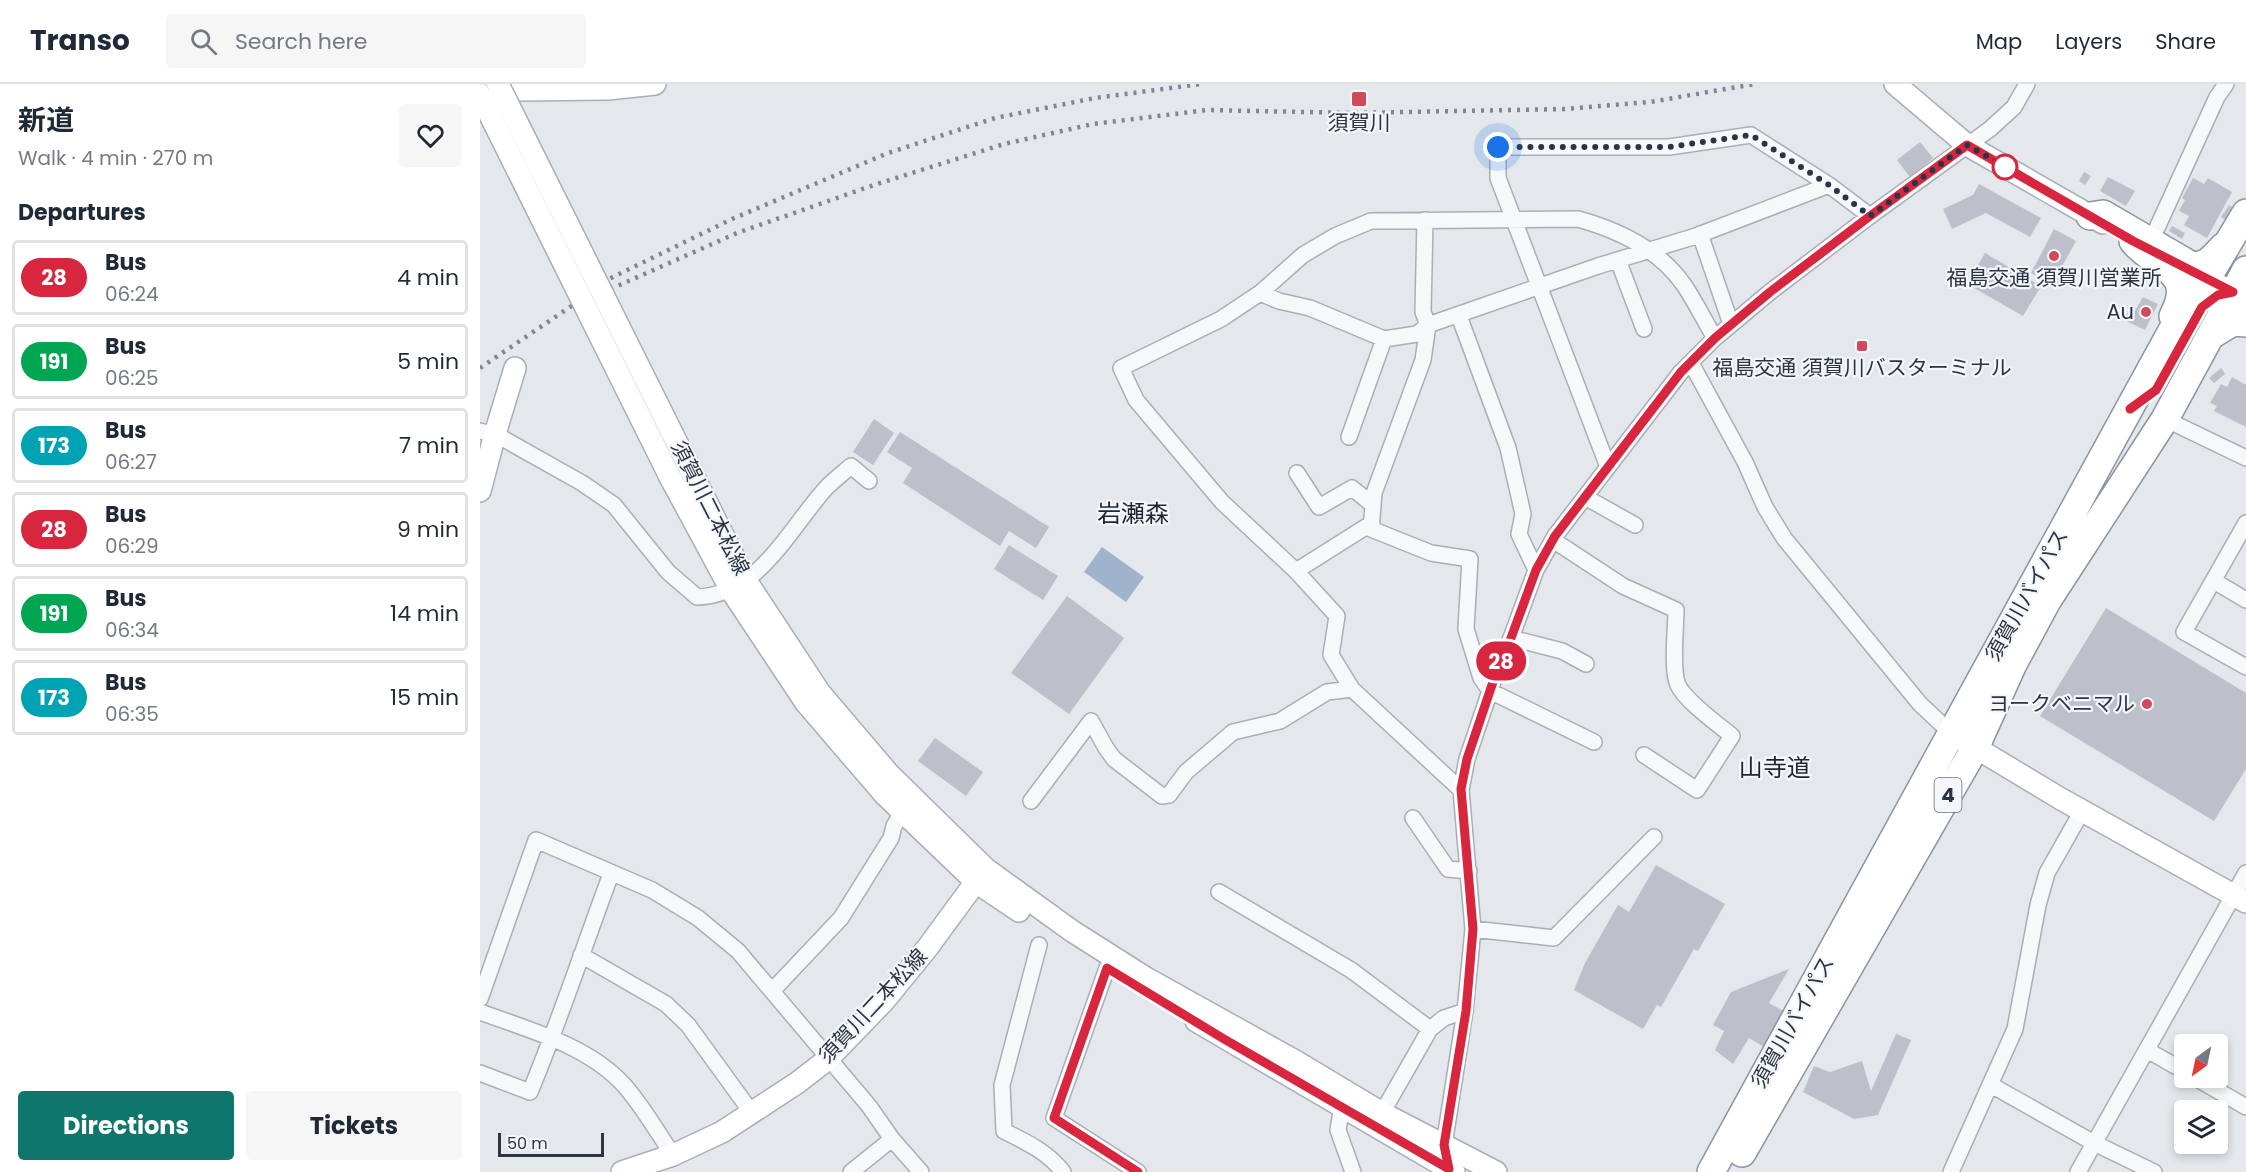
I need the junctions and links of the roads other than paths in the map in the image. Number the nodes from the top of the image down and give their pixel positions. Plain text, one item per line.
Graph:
1 (655, 84) edge
2 (1895, 84) edge
3 (2027, 84) edge
4 (2226, 84) edge
5 (517, 87) edge
6 (480, 95) edge
7 (1967, 145) junction
8 (1829, 185) junction
9 (2246, 213) edge
10 (1870, 216) junction
11 (2090, 216) joint
12 (1514, 219) junction
13 (1425, 220) junction
14 (1700, 234) junction
15 (2142, 241) junction
16 (2237, 241) edge
17 (1648, 250) junction
18 (1618, 260) junction
19 (2206, 280) junction
20 (1539, 287) junction
21 (2243, 290) edge
22 (1260, 293) junction
23 (1459, 316) junction
24 (2246, 323) edge
25 (1731, 324) junction
26 (1428, 326) junction
27 (1644, 329) dead end
28 (2210, 336) junction
29 (1715, 338) junction
30 (1384, 339) junction
31 (1691, 363) junction
32 (515, 368) dead end
33 (2135, 399) junction
34 (2165, 419) junction
35 (487, 432) edge
36 (1349, 437) dead end
37 (2246, 458) edge
38 (1608, 467) junction
39 (1297, 473) dead end
40 (869, 481) dead end
41 (480, 491) edge
42 (1585, 497) junction
43 (1373, 505) junction
44 (2246, 523) edge
45 (1372, 524) junction
46 (1635, 525) dead end
47 (1553, 540) junction
48 (1536, 570) junction
49 (1296, 571) junction
50 (2214, 581) junction
51 (738, 585) junction
52 (2246, 600) edge
53 (1511, 638) junction
54 (1586, 664) dead end
55 (2246, 667) edge
56 (1352, 689) junction
57 (1490, 691) junction
58 (1951, 733) junction
59 (1594, 742) dead end
60 (1976, 748) junction
61 (1644, 755) dead end
62 (1461, 789) junction
63 (1031, 801) dead end
64 (2082, 811) junction
65 (902, 812) junction
66 (1413, 818) dead end
67 (1654, 837) dead end
68 (1469, 871) junction
69 (2246, 873) edge
70 (611, 874) junction
71 (981, 875) junction
72 (1219, 891) dead end
73 (2240, 898) edge
74 (1473, 929) junction
75 (1039, 945) dead end
76 (581, 955) junction
77 (1107, 968) junction
78 (772, 991) junction
79 (480, 999) edge
80 (1466, 1011) junction
81 (480, 1012) edge
82 (1430, 1029) junction
83 (552, 1038) junction
84 (2147, 1050) junction
85 (828, 1059) junction
86 (2174, 1065) edge
87 (480, 1074) edge
88 (1991, 1085) junction
89 (2213, 1088) edge
90 (1342, 1106) junction
91 (2246, 1107) edge
92 (753, 1113) junction
93 (1382, 1113) junction
94 (892, 1139) junction
95 (2094, 1143) junction
96 (1444, 1145) junction
97 (673, 1155) junction
98 (1451, 1171) edge
99 (622, 1172) edge
100 (851, 1172) edge
101 (921, 1172) edge
102 (1063, 1172) edge
103 (1138, 1172) edge
104 (1353, 1172) edge
105 (1478, 1172) edge
106 (1496, 1172) edge
107 (1711, 1172) edge
108 (1731, 1172) edge
109 (1952, 1172) edge
110 (2078, 1172) edge
111 (2154, 1172) edge

1 - 5 main road
2 - 7 main road
3 - 7 street
4 - 15 street
5 - 51 main road, 須賀川二本松線, bridge
6 - 51 main road, 須賀川二本松線, bridge
7 - 10 street
7 - 11 main road
8 - 10 street
8 - 12 street
8 - 14 street
9 - 16 highway, 須賀川バイパス / 4
10 - 25 street
11 - 15 highway
12 - 13 street
12 - 17 street
12 - 20 street
13 - 22 street
13 - 26 street
14 - 17 street
14 - 25 street
15 - 16 highway
15 - 19 main road
15 - 33 highway
16 - 19 highway, 須賀川バイパス / 4
17 - 18 street
17 - 29 street
18 - 20 street
18 - 27 street
19 - 21 main road
19 - 33 highway, 須賀川バイパス / 4
20 - 23 street
20 - 38 street
21 - 28 highway, 須賀川バイパス / 4
21 - 33 highway
22 - 30 street
22 - 49 street
23 - 26 street
23 - 48 street
24 - 28 highway
25 - 29 street
26 - 30 street
26 - 43 street
28 - 34 highway, 須賀川バイパス / 4
29 - 31 street
30 - 36 street
31 - 38 street
31 - 58 street
32 - 35 main road
33 - 58 highway, 須賀川バイパス / 4
34 - 37 street
34 - 60 highway, 須賀川バイパス / 4
35 - 41 main road
35 - 51 street
38 - 42 street
39 - 43 street
40 - 51 street
42 - 46 street
42 - 47 street
43 - 45 street
44 - 50 street
45 - 49 street
45 - 57 street
47 - 48 street
47 - 61 street
48 - 53 street
49 - 56 street
50 - 52 street
50 - 55 street
51 - 65 main road, 須賀川二本松線
51 - 71 main road, 須賀川二本松線
53 - 54 street
53 - 57 street
56 - 62 street
56 - 63 street
57 - 59 street
57 - 62 street
58 - 60 main road
58 - 107 highway, 須賀川バイパス / 4
60 - 64 main road
60 - 108 highway, 須賀川バイパス / 4
62 - 68 street
64 - 73 main road
64 - 88 street
65 - 71 main road, 須賀川二本松線
65 - 78 street
66 - 68 street
67 - 74 street
68 - 74 street
69 - 73 street
70 - 76 street
70 - 78 street
70 - 79 street
71 - 77 main road
71 - 85 main road, 須賀川二本松線
71 - 93 main road
72 - 82 street
73 - 84 street
74 - 80 street
75 - 102 street
76 - 83 street
76 - 92 street
77 - 90 main road
77 - 103 street
78 - 85 street
80 - 82 street
80 - 96 street
81 - 83 street
82 - 93 street
83 - 87 street
83 - 97 street
84 - 86 street
84 - 95 street
85 - 92 main road, 須賀川二本松線
85 - 94 street
88 - 95 street
88 - 109 street
89 - 91 street
90 - 98 main road
90 - 104 street
92 - 97 main road, 須賀川二本松線
93 - 96 main road
94 - 100 street
94 - 101 street
95 - 110 street
95 - 111 street
96 - 98 street
96 - 105 main road
96 - 106 main road
97 - 99 main road, 須賀川二本松線

